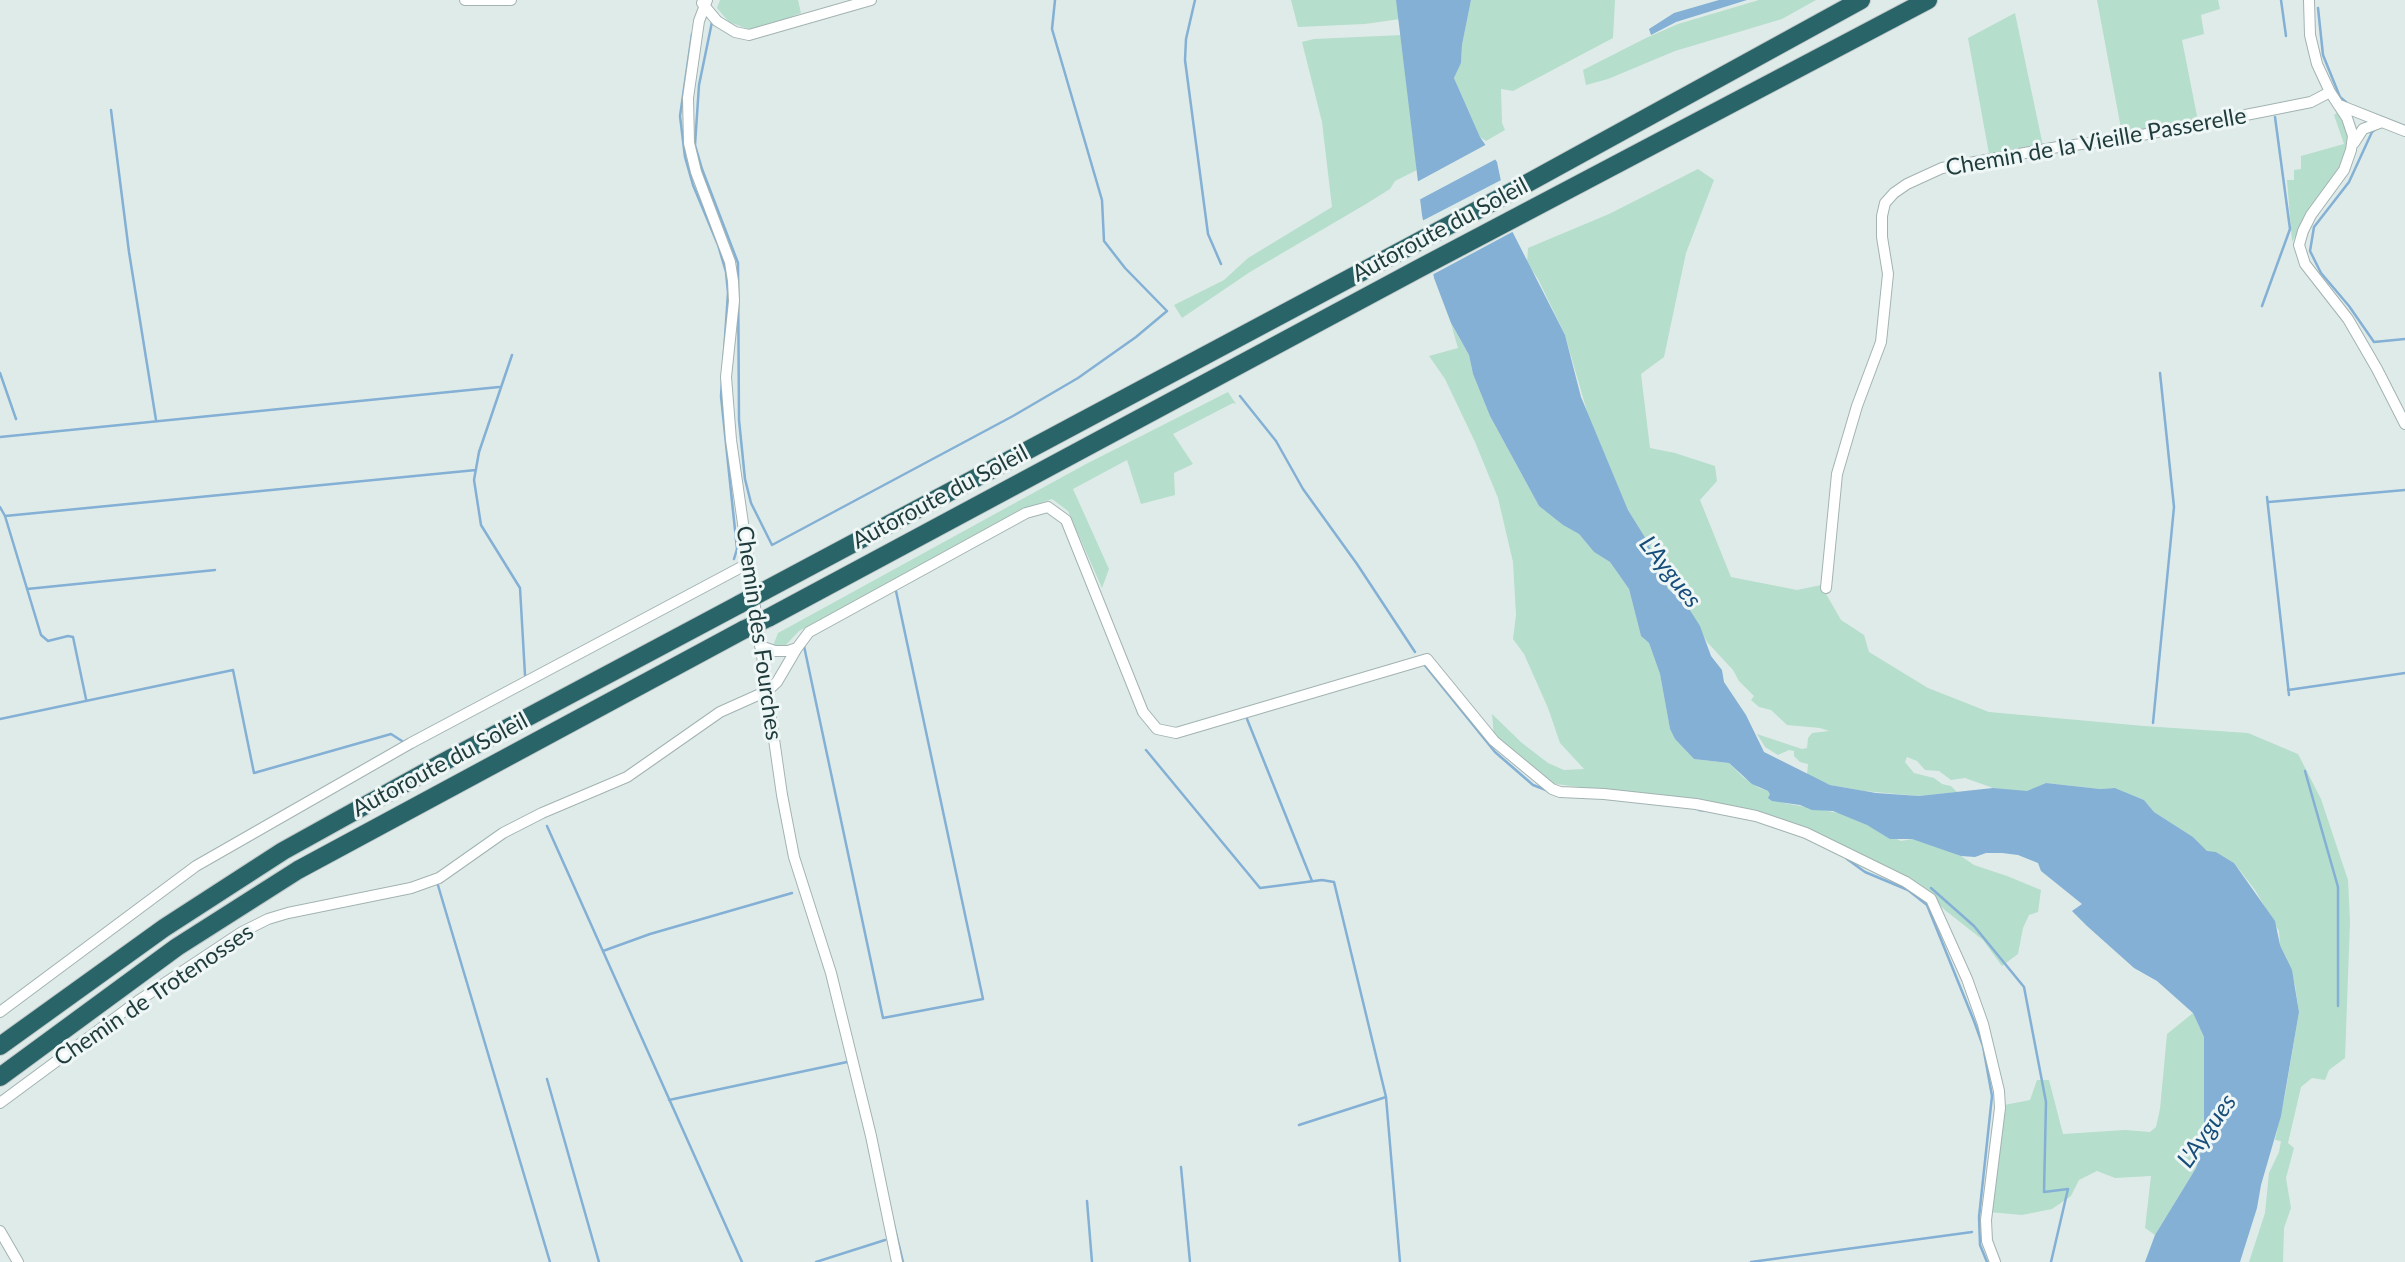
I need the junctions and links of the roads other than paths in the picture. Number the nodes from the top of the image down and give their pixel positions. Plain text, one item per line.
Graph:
1 (465, 0) edge
2 (511, 0) edge
3 (871, 0) edge
4 (1861, 0) edge
5 (1928, 0) edge
6 (2309, 0) edge
7 (704, 2) edge
8 (2330, 92) junction
9 (2339, 105) junction
10 (2366, 121) junction
11 (2350, 124) junction
12 (2405, 131) edge
13 (2351, 150) junction
14 (2405, 424) edge
15 (750, 568) junction
16 (1826, 588) dead end
17 (760, 646) junction
18 (797, 648) junction
19 (767, 691) junction
20 (0, 1012) edge
21 (0, 1046) edge
22 (0, 1077) edge
23 (0, 1103) edge
24 (0, 1231) edge
25 (18, 1262) edge
26 (897, 1262) edge
27 (1995, 1262) edge

1 - 2 street
3 - 7 street
4 - 21 highway, Autoroute du Soleil, bridge
5 - 22 highway, Autoroute du Soleil, bridge
6 - 8 street
7 - 15 street, Chemin des Fourches
8 - 9 street
8 - 16 street, Chemin de la Vieille Passerelle
9 - 10 street
9 - 11 street
10 - 11 street
10 - 12 street
10 - 13 street
11 - 13 street
13 - 14 street
15 - 17 street, Chemin des Fourches
15 - 20 street
17 - 18 street
17 - 19 street, Chemin des Fourches
18 - 19 street
18 - 27 street
19 - 23 street, Chemin de Trotenosses
19 - 26 street, Chemin des Fourches
24 - 25 street

